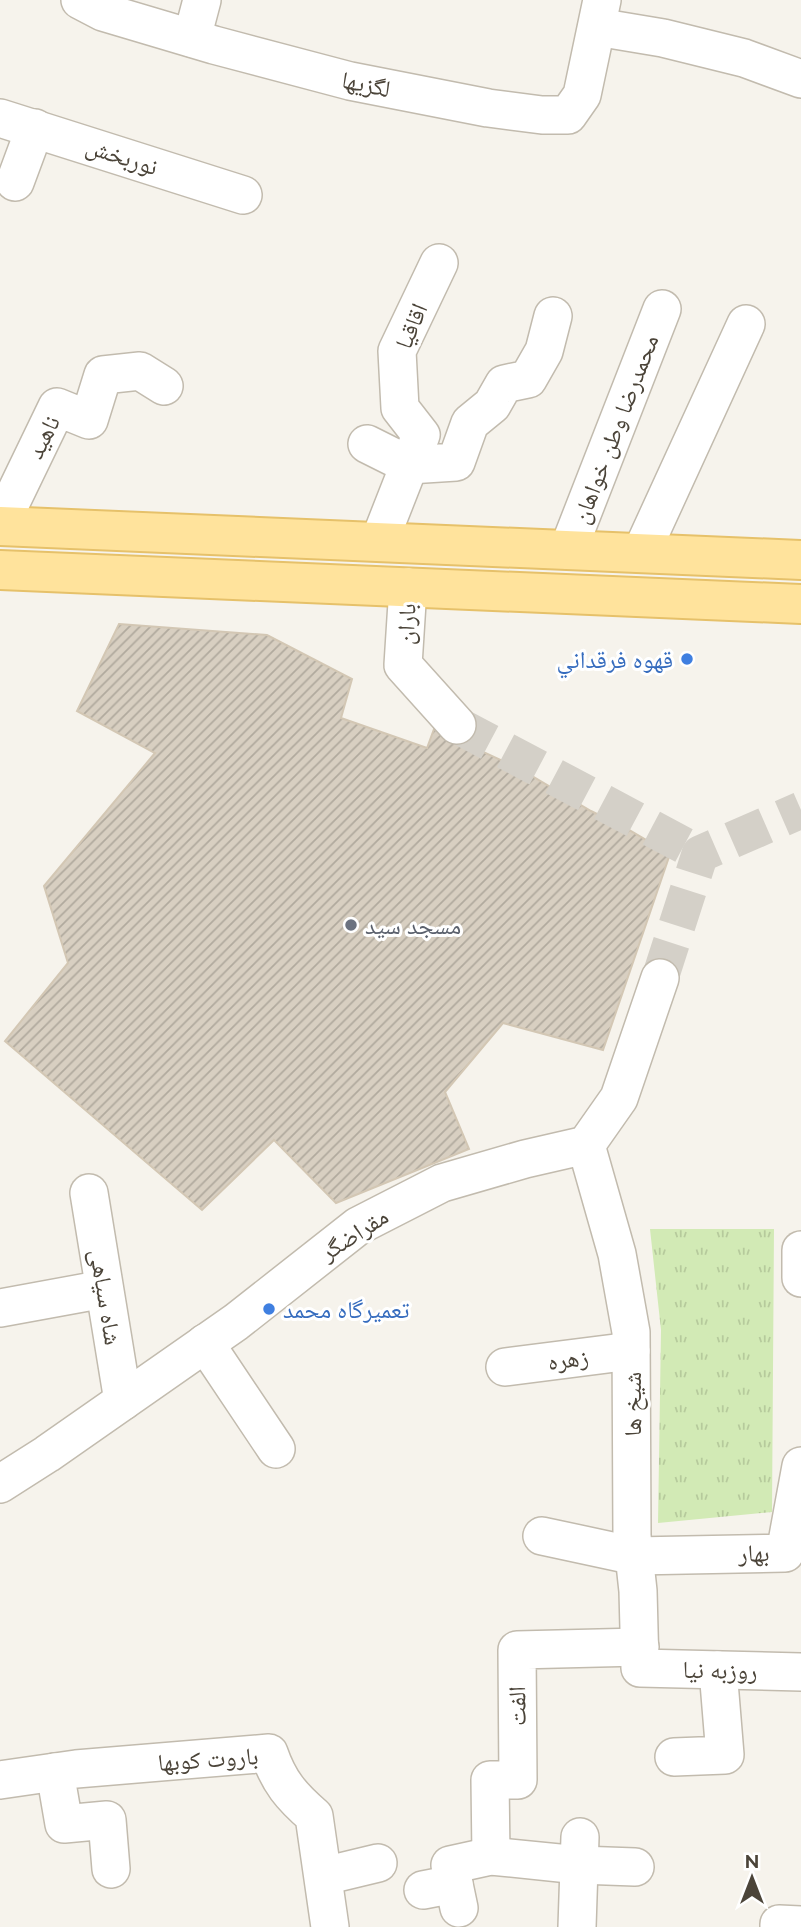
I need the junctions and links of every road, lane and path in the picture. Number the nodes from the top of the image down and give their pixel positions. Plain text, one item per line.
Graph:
1 (202, 0) edge
2 (83, 1) edge
3 (600, 13) edge
4 (192, 38) junction
5 (801, 79) edge
6 (0, 118) edge
7 (35, 128) junction
8 (15, 183) dead end
9 (243, 195) dead end
10 (439, 263) dead end
11 (662, 309) dead end
12 (553, 316) dead end
13 (746, 324) dead end
14 (164, 386) dead end
15 (367, 444) dead end
16 (409, 466) junction
17 (0, 525) edge
18 (379, 542) junction
19 (568, 550) junction
20 (641, 553) junction
21 (718, 557) junction
22 (801, 561) edge
23 (0, 570) edge
24 (408, 587) junction
25 (718, 600) junction
26 (801, 604) edge
27 (457, 725) tunnel mouth
28 (660, 978) tunnel mouth
29 (586, 1145) junction
30 (89, 1193) dead end
31 (801, 1250) edge
32 (801, 1278) edge
33 (104, 1289) junction
34 (0, 1308) edge
35 (205, 1343) junction
36 (631, 1351) junction
37 (505, 1367) dead end
38 (122, 1401) junction
39 (276, 1449) dead end
40 (801, 1466) edge
41 (0, 1485) edge
42 (542, 1536) dead end
43 (635, 1556) junction
44 (640, 1658) junction
45 (718, 1670) junction
46 (801, 1672) edge
47 (674, 1757) dead end
48 (55, 1772) junction
49 (0, 1780) edge
50 (580, 1851) junction
51 (491, 1856) junction
52 (378, 1863) dead end
53 (635, 1867) dead end
54 (111, 1869) dead end
55 (324, 1876) junction
56 (446, 1894) dead end
57 (801, 1925) edge
58 (330, 1927) edge
59 (577, 1927) edge
60 (779, 1927) edge

1 - 4 street
2 - 4 street, لگزیها
3 - 4 street, لگزیها
3 - 5 street, لگزیها
6 - 7 street, نوربخش
7 - 8 street
7 - 9 street, نوربخش
10 - 16 street, اقاقیا
11 - 19 street, محمدرضا وطن خواهان
12 - 16 street
13 - 20 street
14 - 17 street, ناهید
15 - 16 street
16 - 18 street, اقاقیا
17 - 18 main road
18 - 19 main road
19 - 20 main road
20 - 21 main road
21 - 22 main road
21 - 25 main road
23 - 24 main road
24 - 25 main road
24 - 27 street, باران
25 - 26 main road
28 - 29 street
29 - 35 street, مقراضگر
29 - 36 street, شیخ ها
30 - 33 street, شاه سیاهی
31 - 32 street
33 - 34 street
33 - 38 street, شاه سیاهی
35 - 38 street, مقراضگر
35 - 39 street
36 - 37 street, زهره
36 - 43 street, شیخ ها
38 - 41 street, مقراضگر
40 - 43 street, بهار
42 - 43 street
43 - 44 street, شیخ ها
44 - 45 street, روزبه نیا
44 - 51 street, الفت
45 - 46 street, روزبه نیا
45 - 47 street
48 - 49 street, باروت کوبها
48 - 54 street
48 - 55 street, باروت کوبها
50 - 51 street
50 - 53 street
50 - 59 street
51 - 56 street
52 - 55 street
55 - 58 street, باروت کوبها
57 - 60 street

